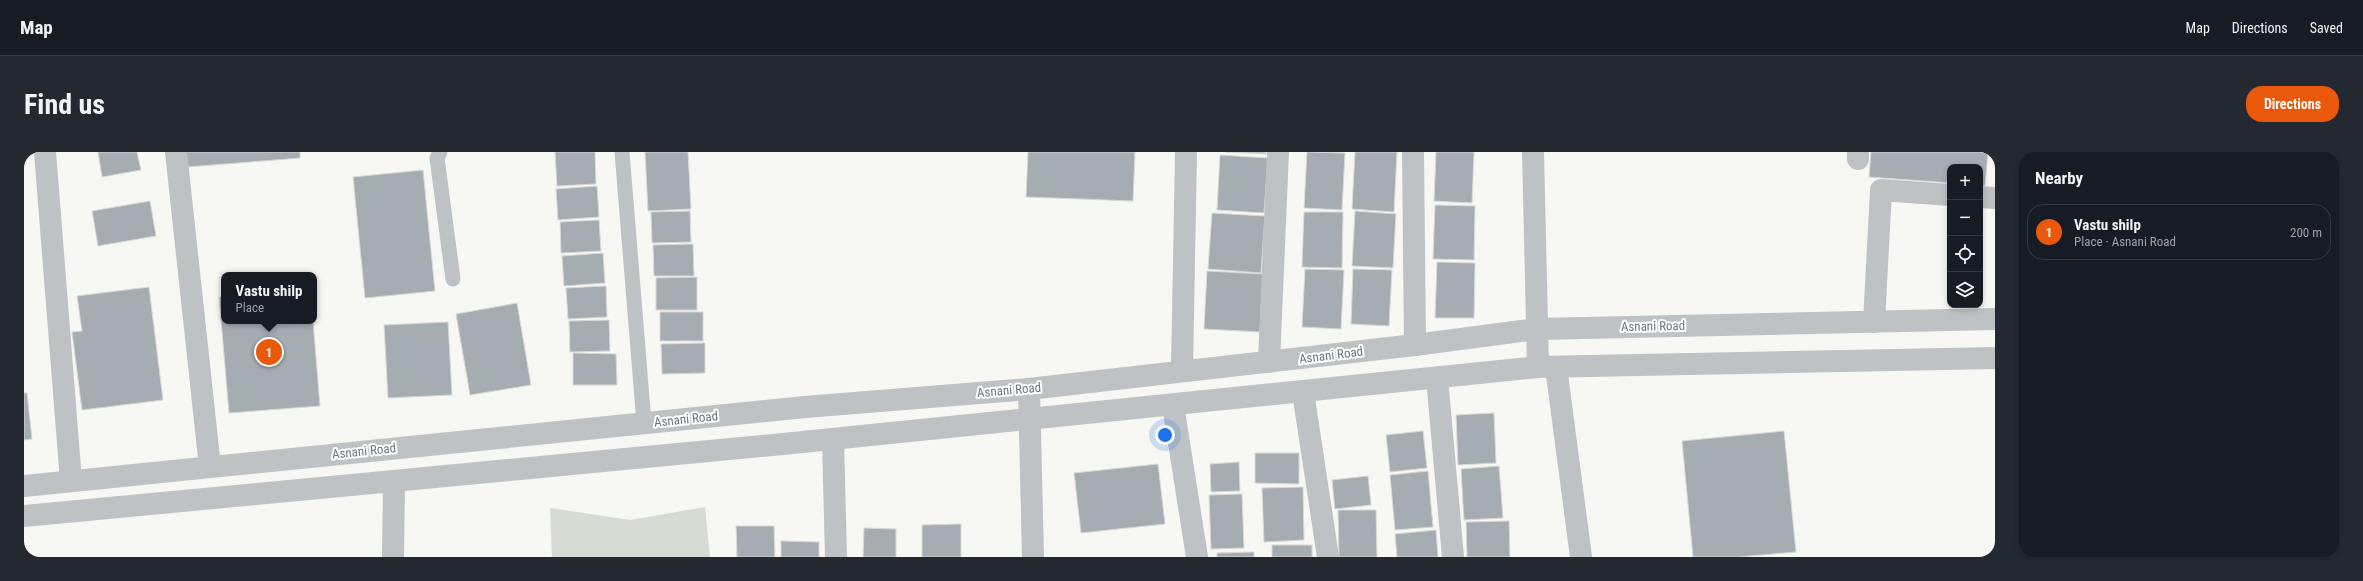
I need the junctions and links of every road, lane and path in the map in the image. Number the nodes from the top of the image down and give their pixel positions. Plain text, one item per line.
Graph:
1 (45, 152) edge
2 (176, 152) edge
3 (440, 152) edge
4 (622, 152) edge
5 (1186, 152) edge
6 (1278, 152) edge
7 (1413, 152) edge
8 (1533, 152) edge
9 (1947, 195) edge
10 (1983, 197) edge
11 (1995, 198) edge
12 (453, 279) dead end
13 (1995, 319) edge
14 (1874, 322) junction
15 (1537, 329) junction
16 (1415, 345) junction
17 (1995, 358) edge
18 (1269, 362) junction
19 (1547, 367) junction
20 (1182, 370) junction
21 (1436, 378) junction
22 (1029, 389) junction
23 (1303, 392) junction
24 (1173, 405) junction
25 (1030, 420) junction
26 (644, 423) junction
27 (833, 440) junction
28 (210, 467) junction
29 (71, 481) junction
30 (394, 482) junction
31 (24, 486) edge
32 (24, 516) edge
33 (393, 557) edge
34 (836, 557) edge
35 (1033, 557) edge
36 (1197, 557) edge
37 (1328, 557) edge
38 (1453, 557) edge
39 (1581, 557) edge

1 - 29 street
2 - 28 street
3 - 12 lane
4 - 26 lane
5 - 20 street
6 - 18 street
7 - 16 street
8 - 15 street
9 - 14 street
10 - 11 street
13 - 14 street, Asnani Road
14 - 15 street, Asnani Road
15 - 16 street, Asnani Road
15 - 19 street
16 - 18 street, Asnani Road
17 - 19 street
18 - 20 street, Asnani Road
19 - 21 street
19 - 39 street
20 - 22 street, Asnani Road
21 - 23 street
21 - 38 street
22 - 25 street
22 - 26 street, Asnani Road
23 - 24 street
23 - 37 street
24 - 25 street
24 - 36 street
25 - 27 street
25 - 35 street
26 - 28 street, Asnani Road
27 - 30 street
27 - 34 street
28 - 29 street, Asnani Road
29 - 31 street, Asnani Road
30 - 32 street
30 - 33 street

